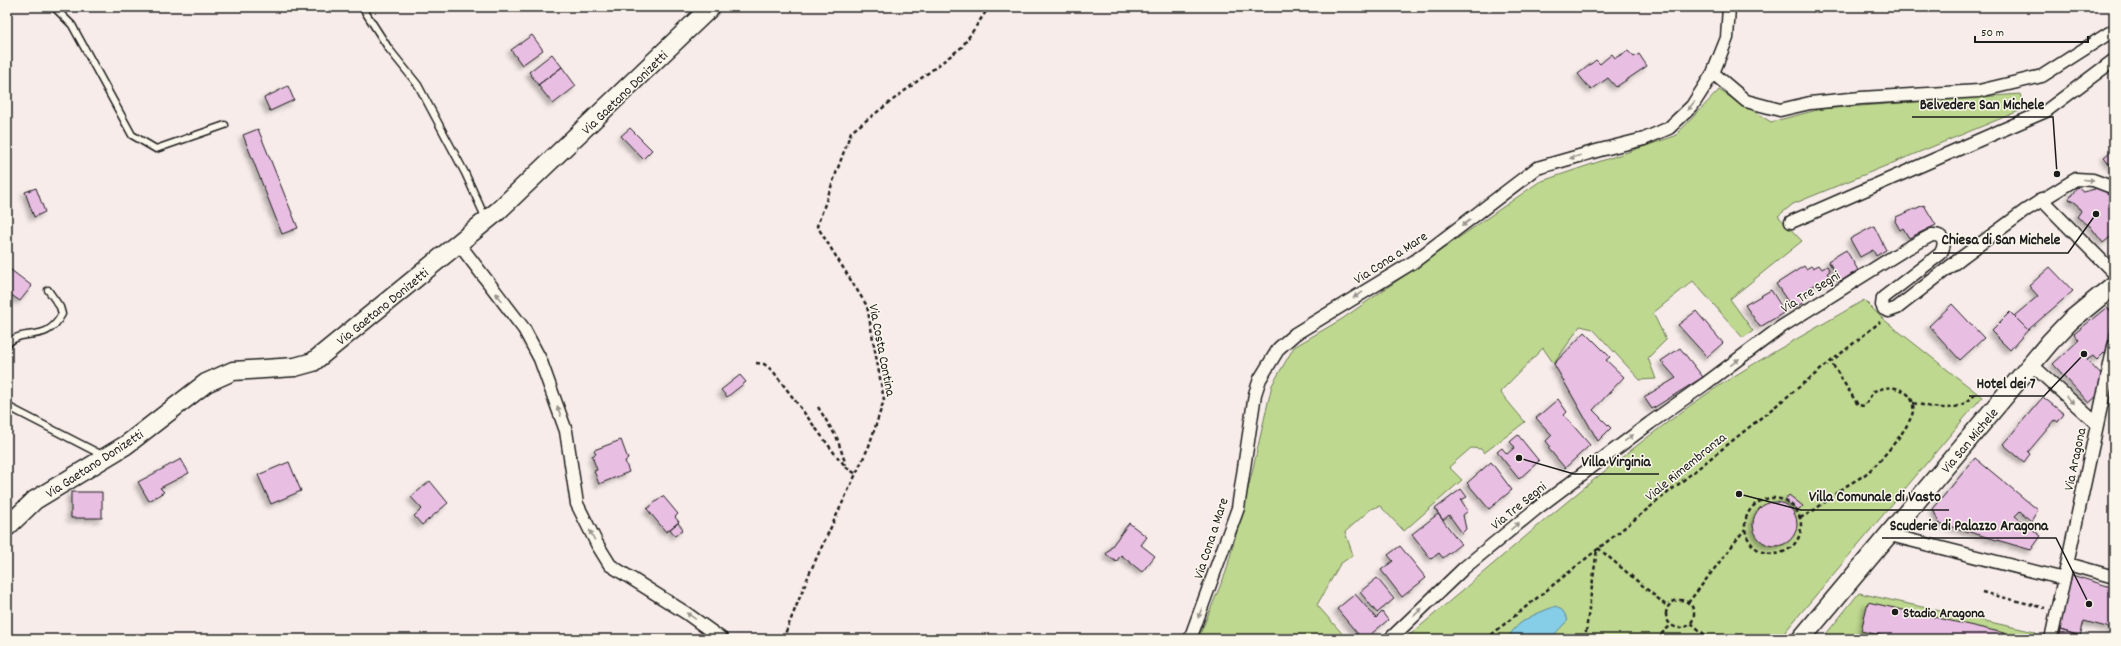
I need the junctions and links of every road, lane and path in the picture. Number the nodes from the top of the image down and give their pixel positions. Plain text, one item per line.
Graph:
1 (54, 7) edge
2 (362, 7) edge
3 (711, 7) edge
4 (989, 7) edge
5 (1729, 7) edge
6 (2114, 30) edge
7 (2114, 60) edge
8 (1713, 73) junction
9 (225, 125) dead end
10 (2114, 188) edge
11 (2041, 199) junction
12 (487, 220) junction
13 (1791, 222) dead end
14 (459, 244) junction
15 (2114, 273) edge
16 (2114, 286) edge
17 (48, 290) dead end
18 (1897, 308) junction
19 (7, 344) edge
20 (2114, 346) edge
21 (1831, 362) junction
22 (756, 363) dead end
23 (2031, 364) junction
24 (1977, 392) dead end
25 (1913, 403) junction
26 (7, 406) edge
27 (818, 407) dead end
28 (2097, 424) junction
29 (107, 457) junction
30 (847, 468) junction
31 (856, 474) junction
32 (1800, 518) junction
33 (7, 527) edge
34 (1745, 529) junction
35 (1890, 535) junction
36 (1598, 548) junction
37 (2068, 564) junction
38 (2114, 577) edge
39 (2064, 579) junction
40 (1982, 592) dead end
41 (1688, 603) junction
42 (1668, 607) junction
43 (2057, 611) junction
44 (1691, 623) junction
45 (1670, 625) junction
46 (1493, 634) junction
47 (722, 639) edge
48 (783, 639) edge
49 (1190, 639) edge
50 (1390, 639) edge
51 (1486, 639) edge
52 (1493, 639) edge
53 (1585, 639) edge
54 (1656, 639) edge
55 (1710, 639) edge
56 (1801, 639) edge
57 (2051, 639) edge

1 - 9 lane
2 - 12 lane
3 - 12 street, Via Gaetano Donizetti
4 - 31 path, Via Costa Contina
5 - 8 street, Via Cona a Mare
6 - 8 street
7 - 13 street
8 -> 49 street, Via Cona a Mare
11 -> 10 street
11 - 15 street
11 - 18 street
12 - 14 street, Via Gaetano Donizetti
14 - 29 street, Via Gaetano Donizetti
47 -> 14 street
16 - 23 street, Via San Michele
17 - 19 lane
18 - 21 path, Viale Rimembranza
50 -> 18 street, Via Tre Segni
20 - 28 street, Via Aragona
21 - 25 path
21 - 36 path, Viale Rimembranza
22 - 30 path
23 -> 28 street
23 - 35 street, Via San Michele
24 - 25 path
25 - 32 path
26 - 29 lane
27 - 30 path
28 - 37 street, Via Aragona
29 - 33 street, Via Gaetano Donizetti
30 - 31 path
31 - 48 path, Via Costa Contina
32 - 34 path
32 - 34 path
34 - 41 path
35 - 39 street
35 - 56 street, Via San Michele
36 - 42 path
36 - 46 path, Viale Rimembranza
36 - 53 path
37 - 38 street
37 - 39 street, Via Aragona
39 - 43 street, Via Aragona
40 - 43 path
41 - 42 path
41 - 44 path
42 - 45 path
43 - 57 street, Via Aragona
44 - 45 path
44 - 55 path
45 - 54 path
46 - 51 path, Viale Rimembranza
46 - 52 path

